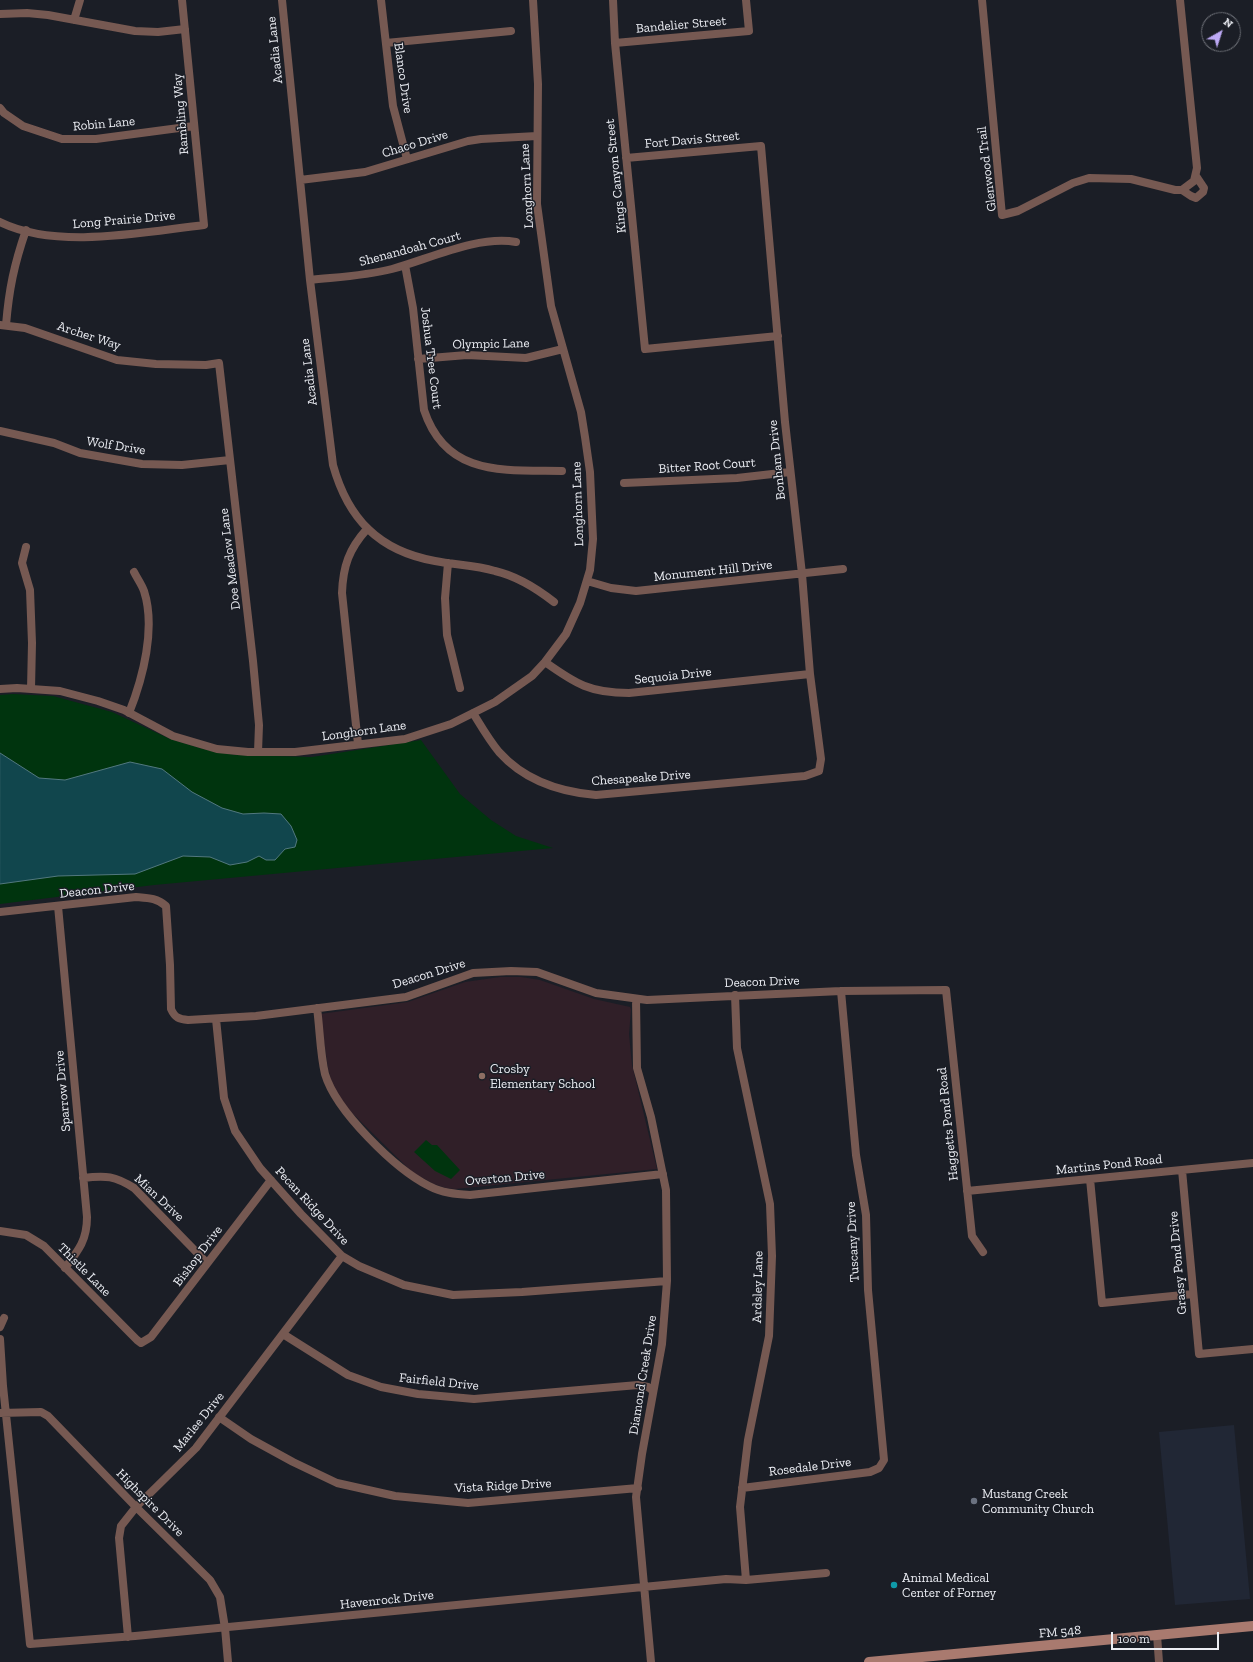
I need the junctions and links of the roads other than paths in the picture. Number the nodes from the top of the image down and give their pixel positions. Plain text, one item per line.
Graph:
1 (80, 0) edge
2 (182, 0) edge
3 (282, 0) edge
4 (381, 0) edge
5 (533, 0) edge
6 (613, 0) edge
7 (746, 0) edge
8 (982, 0) edge
9 (1180, 0) edge
10 (0, 14) edge
11 (74, 20) junction
12 (185, 29) junction
13 (511, 30) dead end
14 (386, 43) junction
15 (615, 43) junction
16 (0, 108) edge
17 (194, 126) junction
18 (537, 136) junction
19 (761, 146) joint
20 (626, 158) junction
21 (407, 159) junction
22 (1196, 176) junction
23 (300, 180) junction
24 (1182, 190) junction
25 (0, 222) edge
26 (204, 225) joint
27 (26, 230) junction
28 (516, 242) dead end
29 (405, 265) junction
30 (310, 280) junction
31 (3, 325) edge
32 (778, 336) junction
33 (563, 349) junction
34 (418, 359) junction
35 (219, 364) joint
36 (0, 431) edge
37 (230, 460) junction
38 (562, 471) dead end
39 (790, 472) junction
40 (624, 483) dead end
41 (367, 529) junction
42 (26, 546) dead end
43 (448, 563) junction
44 (843, 569) dead end
45 (134, 572) dead end
46 (802, 574) junction
47 (587, 581) junction
48 (554, 602) dead end
49 (545, 662) junction
50 (810, 674) junction
51 (460, 688) dead end
52 (0, 689) edge
53 (31, 689) junction
54 (129, 713) junction
55 (473, 713) junction
56 (358, 744) junction
57 (258, 752) junction
58 (819, 771) joint
59 (58, 906) junction
60 (0, 912) edge
61 (946, 990) joint
62 (841, 991) junction
63 (735, 995) junction
64 (636, 999) junction
65 (317, 1008) junction
66 (216, 1019) junction
67 (1253, 1164) edge
68 (1182, 1170) junction
69 (662, 1174) junction
70 (83, 1178) junction
71 (1090, 1179) junction
72 (271, 1180) junction
73 (967, 1191) junction
74 (0, 1231) edge
75 (983, 1252) dead end
76 (342, 1256) junction
77 (207, 1262) junction
78 (65, 1268) junction
79 (667, 1281) junction
80 (1193, 1294) junction
81 (4, 1318) dead end
82 (0, 1327) edge
83 (283, 1334) junction
84 (0, 1339) edge
85 (141, 1343) joint
86 (1253, 1349) edge
87 (653, 1391) junction
88 (3, 1412) edge
89 (219, 1417) junction
90 (879, 1468) joint
91 (638, 1488) junction
92 (742, 1488) junction
93 (136, 1507) junction
94 (826, 1573) dead end
95 (746, 1580) junction
96 (644, 1587) junction
97 (1253, 1626) edge
98 (225, 1628) junction
99 (1157, 1635) junction
100 (128, 1637) junction
101 (228, 1662) edge
102 (651, 1662) edge
103 (870, 1662) edge
104 (1160, 1662) edge

1 - 11 street
2 - 12 street, Rambling Way
3 - 23 street, Acadia Lane
4 - 14 street, Blanco Drive
5 - 18 street, Longhorn Lane
6 - 15 street, Kings Canyon Street
7 - 15 street, Bandelier Street
8 - 24 street, Glenwood Trail
9 - 22 street
10 - 11 street
11 - 12 street
12 - 17 street, Rambling Way
13 - 14 street
14 - 21 street, Blanco Drive
15 - 20 street, Kings Canyon Street
16 - 17 street, Robin Lane
17 - 26 street, Rambling Way
18 - 21 street, Chaco Drive
18 - 33 street, Longhorn Lane
19 - 20 street, Fort Davis Street
19 - 32 street, Bonham Drive
20 - 32 street, Kings Canyon Street
21 - 23 street, Chaco Drive
22 - 24 street
22 - 24 street
23 - 30 street, Acadia Lane
25 - 27 street, Long Prairie Drive
26 - 27 street, Long Prairie Drive
27 - 31 street
28 - 29 street, Shenandoah Court
29 - 30 street, Shenandoah Court
29 - 34 street, Joshua Tree Court
30 - 41 street, Acadia Lane
31 - 35 street, Archer Way
32 - 39 street, Bonham Drive
33 - 34 street, Olympic Lane
33 - 47 street, Longhorn Lane
34 - 38 street, Joshua Tree Court
35 - 37 street, Doe Meadow Lane
36 - 37 street, Wolf Drive
37 - 57 street, Doe Meadow Lane
39 - 40 street, Bitter Root Court
39 - 46 street, Bonham Drive
41 - 43 street, Acadia Lane
41 - 56 street
42 - 53 street
43 - 48 street, Acadia Lane
43 - 51 street
44 - 46 street, Monument Hill Drive
45 - 54 street
46 - 47 street, Monument Hill Drive
46 - 50 street, Bonham Drive
47 - 49 street, Longhorn Lane
49 - 50 street, Sequoia Drive
49 - 55 street, Longhorn Lane
50 - 58 street, Bonham Drive
52 - 53 street, Longhorn Lane
53 - 54 street, Longhorn Lane
54 - 57 street, Longhorn Lane
55 - 56 street, Longhorn Lane
55 - 58 street, Chesapeake Drive
56 - 57 street, Longhorn Lane
59 - 60 street, Deacon Drive
59 - 66 street, Deacon Drive
59 - 70 street, Sparrow Drive
61 - 62 street, Deacon Drive
61 - 73 street, Haggetts Pond Road
62 - 63 street, Deacon Drive
62 - 90 street, Tuscany Drive
63 - 64 street, Deacon Drive
63 - 92 street, Ardsley Lane
64 - 65 street, Deacon Drive
64 - 69 street, Diamond Creek Drive
65 - 66 street, Deacon Drive
65 - 69 street, Overton Drive
66 - 72 street, Pecan Ridge Drive
67 - 68 street, Martins Pond Road
68 - 71 street, Martins Pond Road
68 - 80 street, Grassy Pond Drive
69 - 79 street, Diamond Creek Drive
70 - 77 street, Mian Drive
70 - 78 street, Sparrow Drive
71 - 73 street, Martins Pond Road
71 - 80 street
72 - 76 street, Pecan Ridge Drive
72 - 77 street, Bishop Drive
73 - 75 street, Haggetts Pond Road
74 - 78 street, Thistle Lane
76 - 79 street, Pecan Ridge Drive
76 - 83 street, Marlee Drive
77 - 85 street, Bishop Drive
78 - 85 street, Thistle Lane
79 - 87 street, Diamond Creek Drive
80 - 86 street, Grassy Pond Drive
81 - 82 street
83 - 87 street, Fairfield Drive
83 - 89 street, Marlee Drive
84 - 88 street
87 - 91 street, Diamond Creek Drive
88 - 93 street, Highspire Drive
88 - 100 street, Havenrock Drive
89 - 91 street, Vista Ridge Drive
89 - 93 street, Marlee Drive
90 - 92 street, Rosedale Drive
91 - 96 street, Diamond Creek Drive
92 - 95 street, Ardsley Lane
93 - 98 street, Highspire Drive
93 - 100 street, Marlee Drive
94 - 95 street, Havenrock Drive
95 - 96 street, Havenrock Drive
96 - 98 street, Havenrock Drive
96 - 102 street, Diamond Creek Drive
97 - 99 main road, FM 548 / FM 548
98 - 100 street, Havenrock Drive
98 - 101 street, Highspire Drive
99 - 103 main road, FM 548 / FM 548
99 - 104 street

